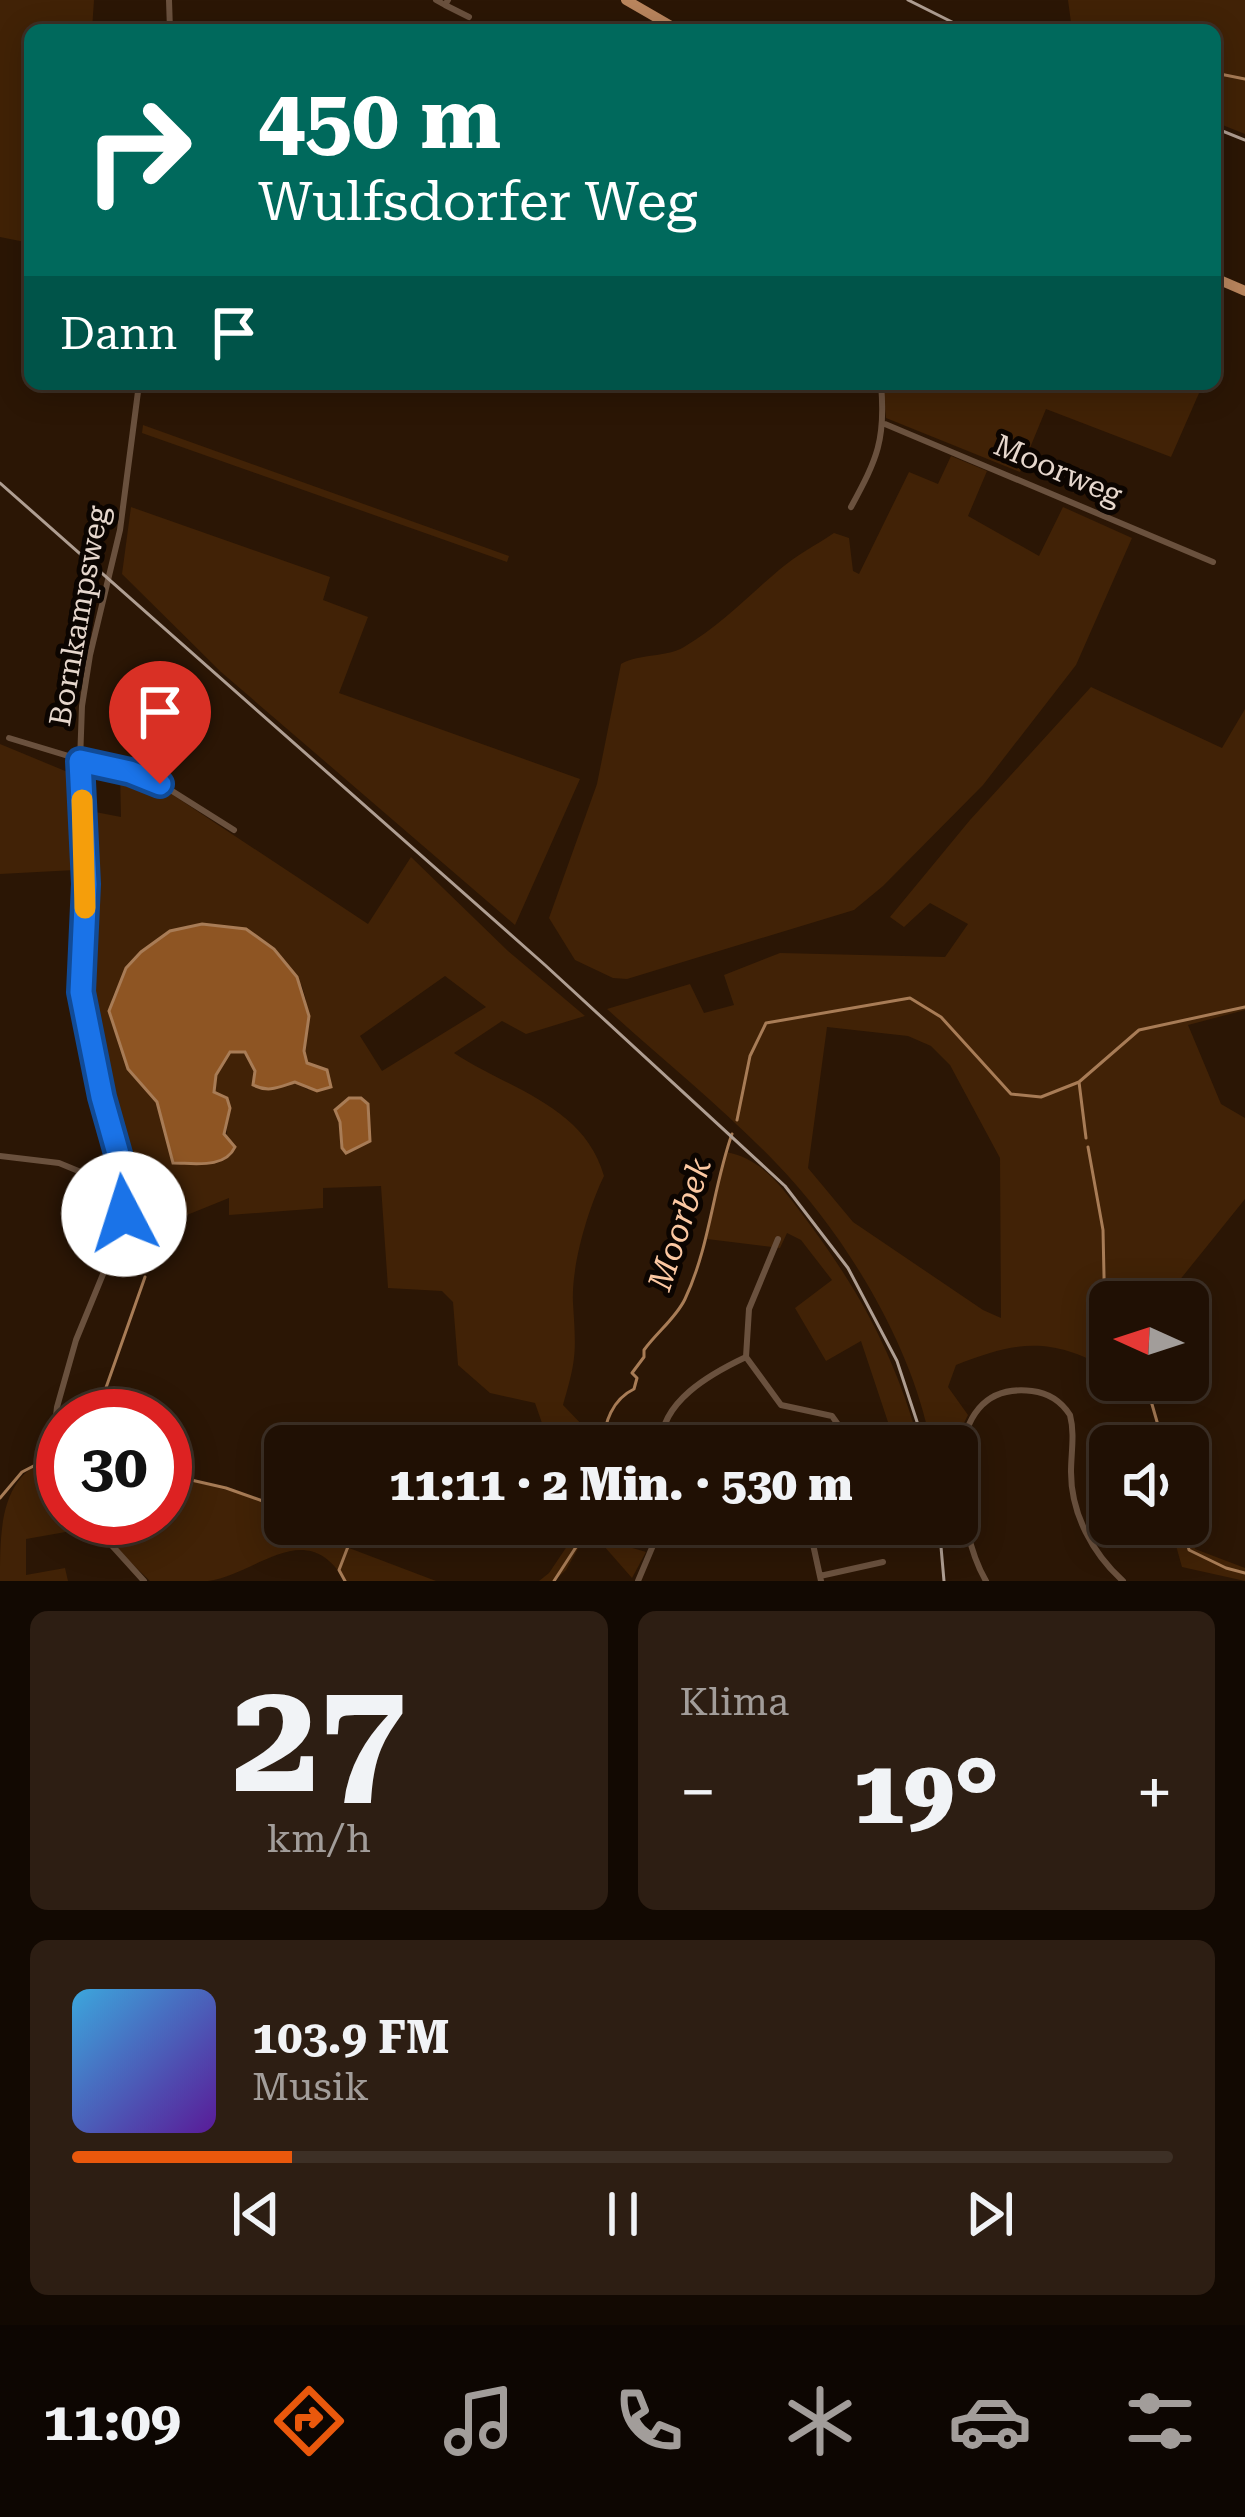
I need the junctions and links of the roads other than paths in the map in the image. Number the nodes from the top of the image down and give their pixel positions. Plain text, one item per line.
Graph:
1 (436, 0) edge
2 (626, 0) edge
3 (447, 3) edge
4 (469, 17) dead end
5 (668, 24) edge
6 (139, 390) edge
7 (882, 390) edge
8 (885, 424) junction
9 (850, 507) dead end
10 (1213, 562) dead end
11 (9, 738) dead end
12 (80, 761) junction
13 (234, 830) dead end
14 (0, 1156) edge
15 (127, 1191) junction
16 (778, 1239) dead end
17 (746, 1358) junction
18 (62, 1389) edge
19 (664, 1425) edge
20 (837, 1425) edge
21 (111, 1545) edge
22 (653, 1545) edge
23 (814, 1545) edge
24 (883, 1562) dead end
25 (821, 1578) edge
26 (144, 1581) edge
27 (638, 1581) edge
28 (986, 1581) edge
29 (1124, 1581) edge

1 - 3 street
2 - 5 main road
3 - 4 street
6 - 12 street, Bornkampsweg
7 - 8 street
8 - 9 street
8 - 10 street, Moorweg
11 - 12 street
12 - 13 street
12 - 15 street, Bornkampsweg
14 - 15 street
15 - 18 street, Bornkampsweg
16 - 17 street
17 - 19 street
17 - 20 street
21 - 26 street
22 - 27 street
23 - 25 street
24 - 25 street
28 - 29 street

